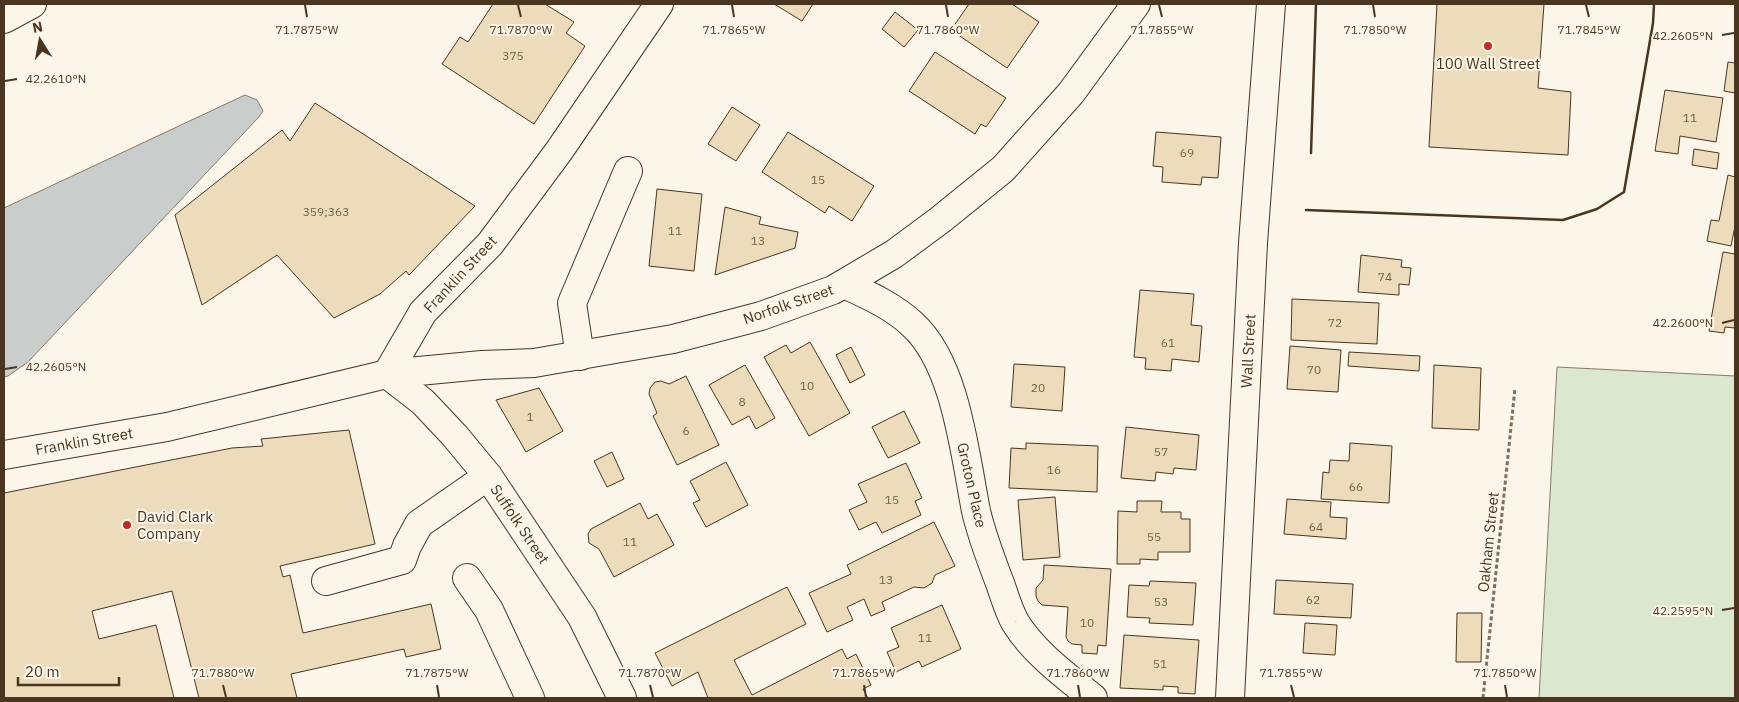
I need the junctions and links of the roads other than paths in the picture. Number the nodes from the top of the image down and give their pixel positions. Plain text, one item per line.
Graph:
1 (32, 4) edge
2 (659, 4) edge
3 (1136, 4) edge
4 (1271, 4) edge
5 (4, 18) edge
6 (628, 171) dead end
7 (844, 284) junction
8 (580, 356) junction
9 (387, 374) junction
10 (4, 455) edge
11 (488, 476) junction
12 (466, 578) dead end
13 (326, 581) dead end
14 (530, 698) edge
15 (622, 698) edge
16 (1093, 698) edge
17 (1230, 698) edge

1 - 5 street
2 - 9 street, Franklin Street
3 - 7 street, Norfolk Street
4 - 17 street, Wall Street
6 - 8 street
7 - 8 street, Norfolk Street
7 - 16 street, Groton Place
8 - 9 street, Norfolk Street
9 - 10 street, Franklin Street
9 - 11 street, Suffolk Street
11 - 13 street
11 - 15 street, Suffolk Street
12 - 14 street

